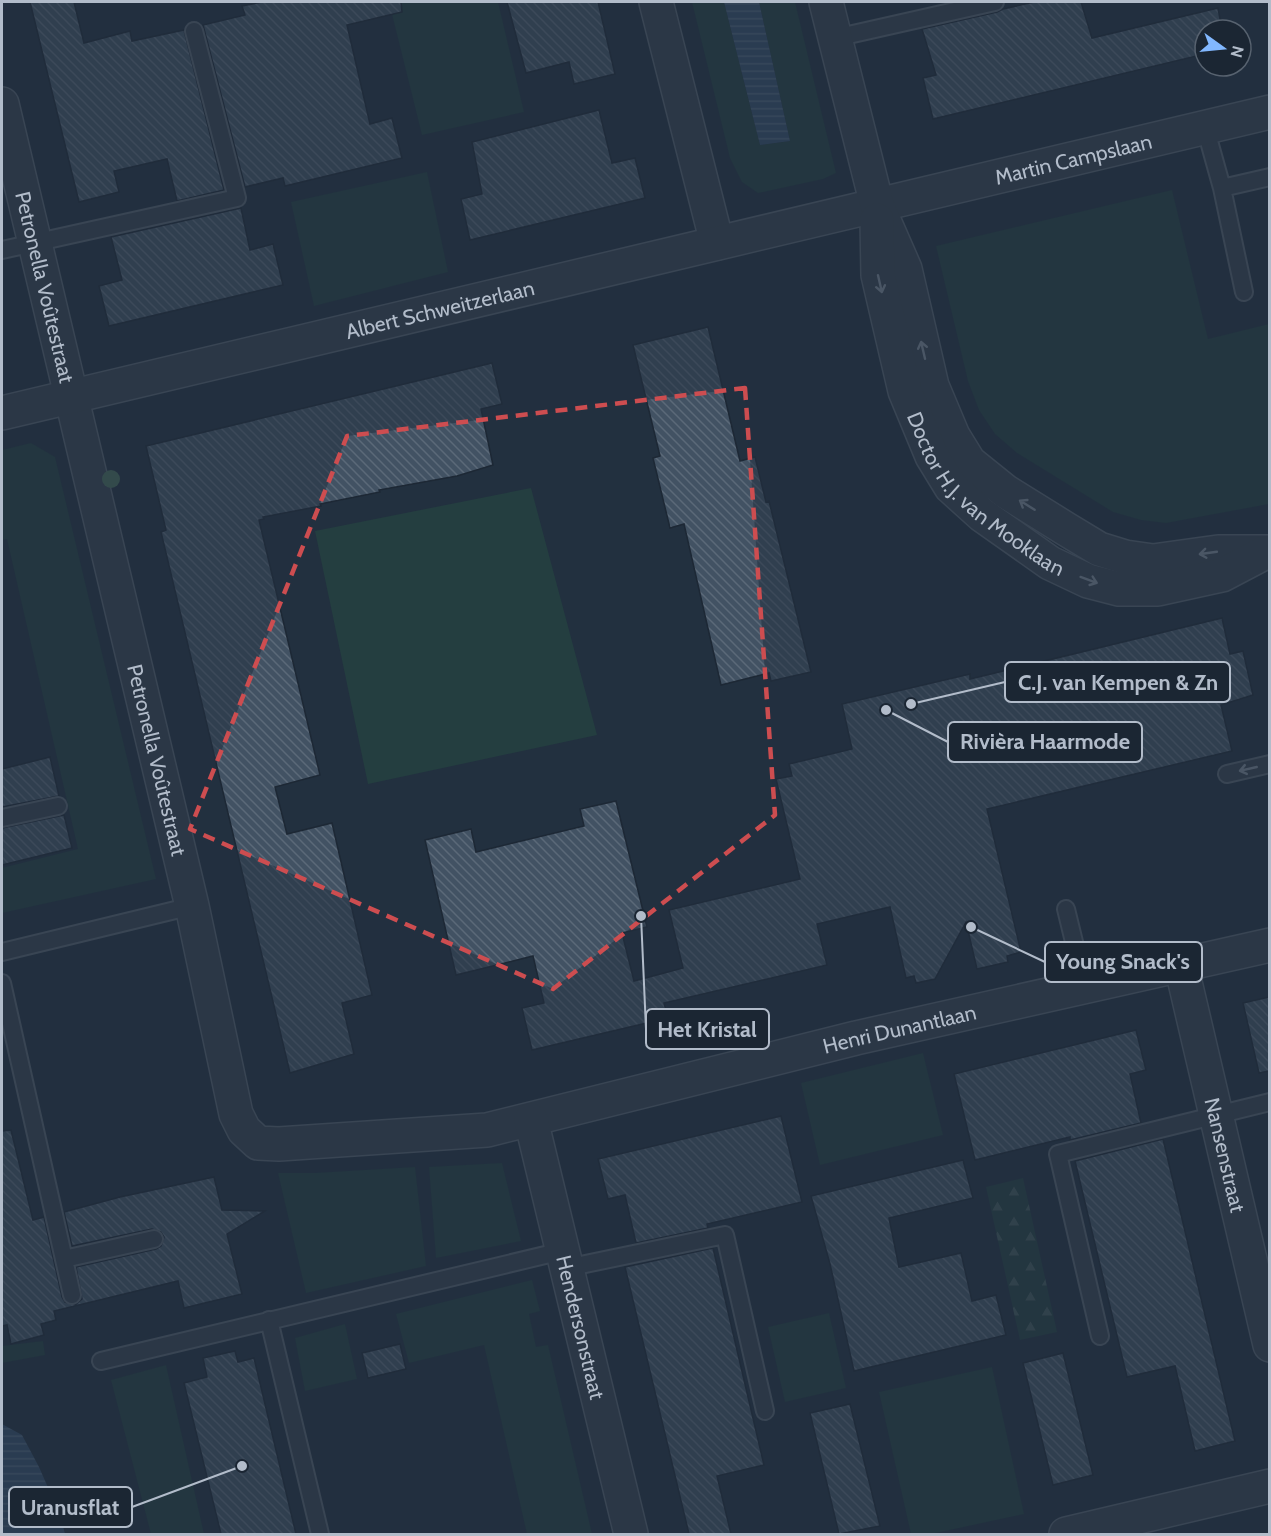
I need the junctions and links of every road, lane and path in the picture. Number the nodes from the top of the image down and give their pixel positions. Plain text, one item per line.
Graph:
1 (656, 2) edge
2 (826, 2) edge
3 (995, 2) edge
4 (194, 31) dead end
5 (835, 38) junction
6 (2, 104) edge
7 (1269, 112) edge
8 (1205, 127) junction
9 (1269, 177) edge
10 (1222, 189) junction
11 (877, 205) junction
12 (35, 243) junction
13 (717, 243) junction
14 (2, 250) edge
15 (1244, 292) dead end
16 (72, 396) junction
17 (2, 413) edge
18 (1268, 557) edge
19 (1269, 764) edge
20 (1227, 774) dead end
21 (58, 806) dead end
22 (2, 818) edge
23 (192, 906) junction
24 (1066, 909) dead end
25 (1269, 945) edge
26 (2, 952) edge
27 (1181, 965) junction
28 (2, 983) edge
29 (1085, 987) junction
30 (1269, 1102) edge
31 (1216, 1114) junction
32 (531, 1120) junction
33 (154, 1239) dead end
34 (64, 1259) junction
35 (564, 1259) junction
36 (72, 1295) dead end
37 (269, 1320) junction
38 (1100, 1336) dead end
39 (1269, 1345) edge
40 (101, 1361) dead end
41 (765, 1411) dead end
42 (1269, 1486) edge
43 (320, 1534) edge
44 (631, 1534) edge
45 (1066, 1534) edge

1 - 13 street
2 - 5 street, Doctor H.J. van Mooklaan
3 - 5 lane
4 - 12 lane
5 - 11 street, Doctor H.J. van Mooklaan
6 - 12 street, Petronella Voûtestraat
7 - 8 street, Martin Campslaan
8 - 10 lane
8 - 11 street, Martin Campslaan
9 - 10 lane
10 - 15 lane
11 - 13 street, Albert Schweitzerlaan
11 - 18 street, Doctor H.J. van Mooklaan
12 - 14 lane
12 - 16 street, Petronella Voûtestraat
13 - 16 street, Albert Schweitzerlaan
16 - 17 street, Albert Schweitzerlaan
16 - 23 street, Petronella Voûtestraat
19 -> 20 lane
21 - 22 lane
23 - 26 lane
23 - 32 street, Petronella Voûtestraat
24 - 29 lane
25 - 27 street, Henri Dunantlaan
27 - 29 street, Henri Dunantlaan
27 - 31 street, Nansenstraat
28 - 34 lane
29 - 32 street, Henri Dunantlaan
30 - 31 lane
31 - 38 lane
31 - 39 street, Nansenstraat
32 - 35 street, Hendersonstraat
33 - 34 lane
34 - 36 lane
35 - 37 lane
35 - 41 lane
35 - 44 street, Hendersonstraat
37 - 40 lane
37 - 43 lane
42 - 45 street

